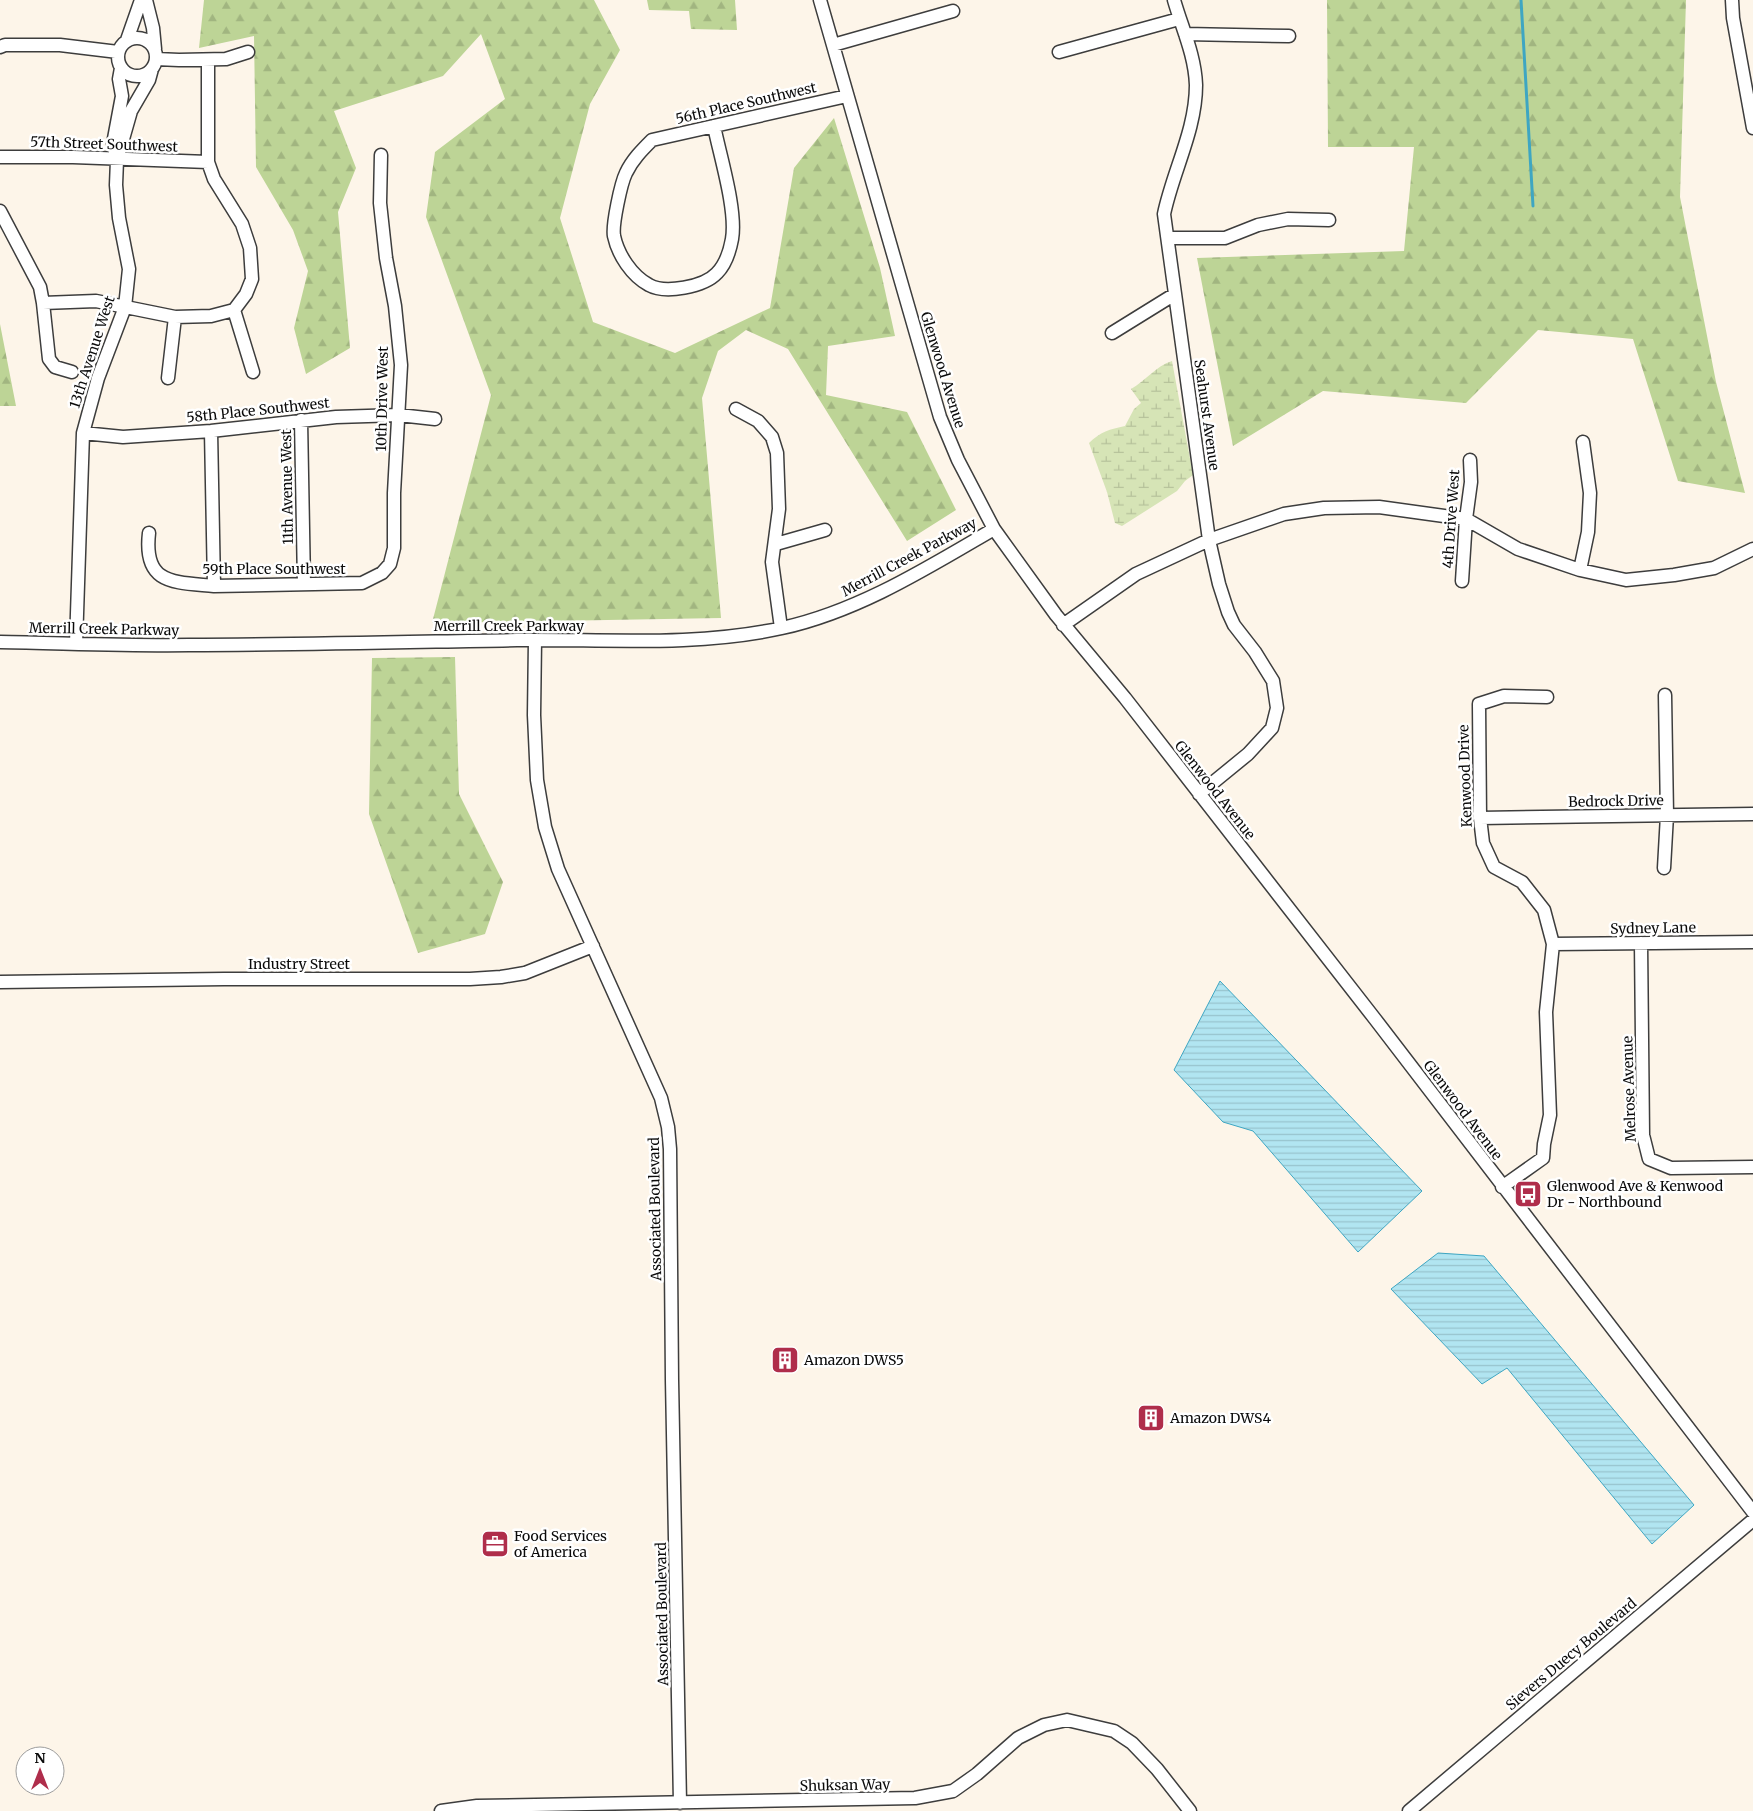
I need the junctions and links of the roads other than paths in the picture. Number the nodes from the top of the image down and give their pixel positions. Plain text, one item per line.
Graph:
1 (141, 0) edge
2 (146, 0) edge
3 (820, 0) edge
4 (1174, 0) edge
5 (1732, 0) edge
6 (953, 11) dead end
7 (1179, 19) junction
8 (1185, 34) junction
9 (1289, 36) dead end
10 (128, 40) junction
11 (833, 45) junction
12 (0, 47) edge
13 (118, 52) junction
14 (248, 52) dead end
15 (1059, 52) dead end
16 (154, 59) junction
17 (208, 60) junction
18 (121, 68) junction
19 (847, 96) junction
20 (714, 126) junction
21 (1753, 128) edge
22 (381, 155) dead end
23 (0, 157) edge
24 (117, 160) junction
25 (208, 162) junction
26 (0, 211) edge
27 (1329, 220) dead end
28 (1168, 238) junction
29 (1175, 294) junction
30 (43, 302) junction
31 (125, 307) junction
32 (234, 310) junction
33 (175, 317) junction
34 (1112, 333) dead end
35 (72, 372) dead end
36 (253, 372) dead end
37 (168, 378) dead end
38 (736, 410) dead end
39 (399, 415) junction
40 (435, 419) dead end
41 (301, 420) junction
42 (211, 432) junction
43 (83, 433) junction
44 (1584, 442) dead end
45 (1470, 460) dead end
46 (1466, 519) junction
47 (994, 529) junction
48 (825, 530) dead end
49 (149, 533) dead end
50 (1210, 540) junction
51 (776, 544) junction
52 (1753, 549) edge
53 (1580, 570) junction
54 (375, 578) joint
55 (1462, 581) dead end
56 (304, 584) junction
57 (214, 586) junction
58 (1063, 625) junction
59 (781, 628) junction
60 (535, 640) junction
61 (0, 642) edge
62 (76, 644) junction
63 (1664, 695) dead end
64 (1546, 697) dead end
65 (1199, 794) junction
66 (1753, 814) edge
67 (1666, 815) junction
68 (1480, 818) junction
69 (1664, 868) dead end
70 (1753, 942) edge
71 (1641, 943) junction
72 (1553, 944) junction
73 (593, 946) junction
74 (0, 982) edge
75 (1753, 1167) edge
76 (1502, 1187) junction
77 (1753, 1512) edge
78 (1753, 1520) edge
79 (680, 1803) junction
80 (441, 1811) edge
81 (1190, 1811) edge
82 (1409, 1811) edge

1 - 10 street
2 - 16 street, 13th Avenue West
3 - 11 street, Glenwood Avenue
4 - 7 street, Seahurst Avenue
5 - 21 street
6 - 11 street
7 - 8 street, Seahurst Avenue
7 - 15 street
8 - 9 street
8 - 28 street, Seahurst Avenue
10 - 13 street
10 - 16 street
11 - 19 street, Glenwood Avenue
12 - 13 street
13 - 18 street
14 - 17 street
16 - 17 street
16 - 18 street
16 - 24 street, 13th Avenue West
17 - 25 street
18 - 24 street, 13th Avenue West
19 - 20 street, 56th Place Southwest
19 - 47 street, Glenwood Avenue
20 - 20 street, 56th Place Southwest
22 - 39 street, 10th Drive West
23 - 24 street, 57th Street Southwest
24 - 25 street, 57th Street Southwest
24 - 31 street, 13th Avenue West
25 - 32 street
26 - 30 street
27 - 28 street
28 - 29 street, Seahurst Avenue
29 - 34 street
29 - 50 street, Seahurst Avenue
30 - 31 street
30 - 35 street
31 - 33 street
31 - 43 street, 13th Avenue West
32 - 33 street
32 - 36 street
33 - 37 street
38 - 51 street
39 - 40 street, 58th Place Southwest
39 - 41 street, 58th Place Southwest
39 - 54 street, 10th Drive West
41 - 42 street, 58th Place Southwest
41 - 56 street, 11th Avenue West
42 - 43 street, 58th Place Southwest
42 - 57 street
43 - 62 street, 13th Avenue West
44 - 53 street
45 - 46 street, 4th Drive West
46 - 50 street
46 - 53 street
46 - 55 street, 4th Drive West
47 - 58 street, Glenwood Avenue
47 - 59 street, Merrill Creek Parkway
48 - 51 street
49 - 57 street, 59th Place Southwest
50 - 58 street
50 - 65 street, Seahurst Avenue
51 - 59 street
52 - 53 street
54 - 56 street, 59th Place Southwest
56 - 57 street, 59th Place Southwest
58 - 65 street, Glenwood Avenue
59 - 60 street, Merrill Creek Parkway
60 - 62 street, Merrill Creek Parkway
60 - 73 street, Associated Boulevard
61 - 62 street, Merrill Creek Parkway
63 - 67 street
64 - 68 street, Kenwood Drive
65 - 76 street, Glenwood Avenue
66 - 67 street, Bedrock Drive
67 - 68 street, Bedrock Drive
67 - 69 street
68 - 72 street, Kenwood Drive
70 - 71 street, Sydney Lane
71 - 72 street, Sydney Lane
71 - 75 street, Melrose Avenue
72 - 76 street, Kenwood Drive
73 - 74 street, Industry Street
73 - 79 street, Associated Boulevard
76 - 77 street, Glenwood Avenue
78 - 82 street, Sievers Duecy Boulevard
79 - 80 street, Shuksan Way
79 - 81 street, Shuksan Way

